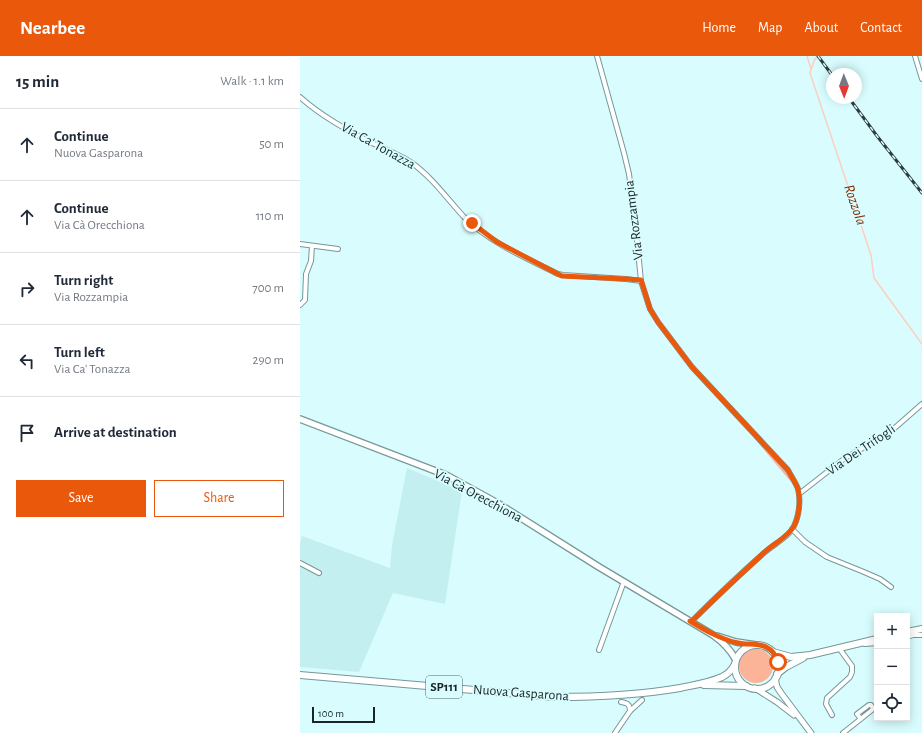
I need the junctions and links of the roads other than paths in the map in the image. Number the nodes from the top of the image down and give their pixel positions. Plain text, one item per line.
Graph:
1 (597, 56) edge
2 (915, 56) edge
3 (922, 78) edge
4 (300, 97) edge
5 (300, 244) edge
6 (312, 246) junction
7 (338, 249) dead end
8 (641, 280) junction
9 (300, 305) edge
10 (922, 404) edge
11 (300, 419) edge
12 (799, 494) junction
13 (792, 529) junction
14 (300, 563) edge
15 (319, 574) dead end
16 (624, 582) junction
17 (891, 587) dead end
18 (690, 621) junction
19 (922, 629) edge
20 (910, 631) edge
21 (713, 635) junction
22 (922, 635) edge
23 (910, 636) edge
24 (874, 640) edge
25 (857, 644) junction
26 (874, 644) edge
27 (756, 645) junction
28 (839, 648) junction
29 (599, 650) dead end
30 (772, 651) junction
31 (810, 655) junction
32 (736, 662) junction
33 (300, 675) edge
34 (776, 676) junction
35 (695, 685) junction
36 (746, 686) junction
37 (755, 688) junction
38 (642, 700) dead end
39 (621, 702) dead end
40 (630, 710) junction
41 (832, 715) dead end
42 (799, 718) junction
43 (861, 719) dead end
44 (615, 733) edge
45 (810, 733) edge
46 (843, 733) edge

1 - 8 street, Via Rozzampia
2 - 3 street
4 - 8 street, Via Ca' Tonazza
5 - 6 street
6 - 7 street
6 - 9 street
8 - 12 street, Via Rozzampia
10 - 12 street, Via Dei Trifogli
11 - 16 main road, Via Cà Orecchiona
12 - 13 street, Via Rozzampia
13 - 17 street
13 - 18 street
14 - 15 street
16 - 18 main road, Via Cà Orecchiona
16 - 29 street
18 - 21 main road, Via Cà Orecchiona
19 - 20 main road
21 - 27 main road, Via Cà Orecchiona
21 - 32 main road, Via Cà Orecchiona
22 - 23 street
24 - 25 main road
25 - 26 street
25 - 28 main road
27 - 30 main road
27 - 32 main road, Nuova Gasparona / SP111
28 - 31 main road
28 - 41 street
30 - 31 main road
30 - 34 main road
31 - 34 main road
32 - 35 main road, Nuova Gasparona / SP111
32 - 36 main road
33 - 35 main road, Nuova Gasparona / SP111
34 - 37 main road
34 - 42 street
35 - 36 main road, Nuova Gasparona / SP111
36 - 37 main road, Nuova Gasparona / SP111
37 - 42 street
38 - 40 street
39 - 40 street
40 - 44 street
42 - 45 street
43 - 46 street

